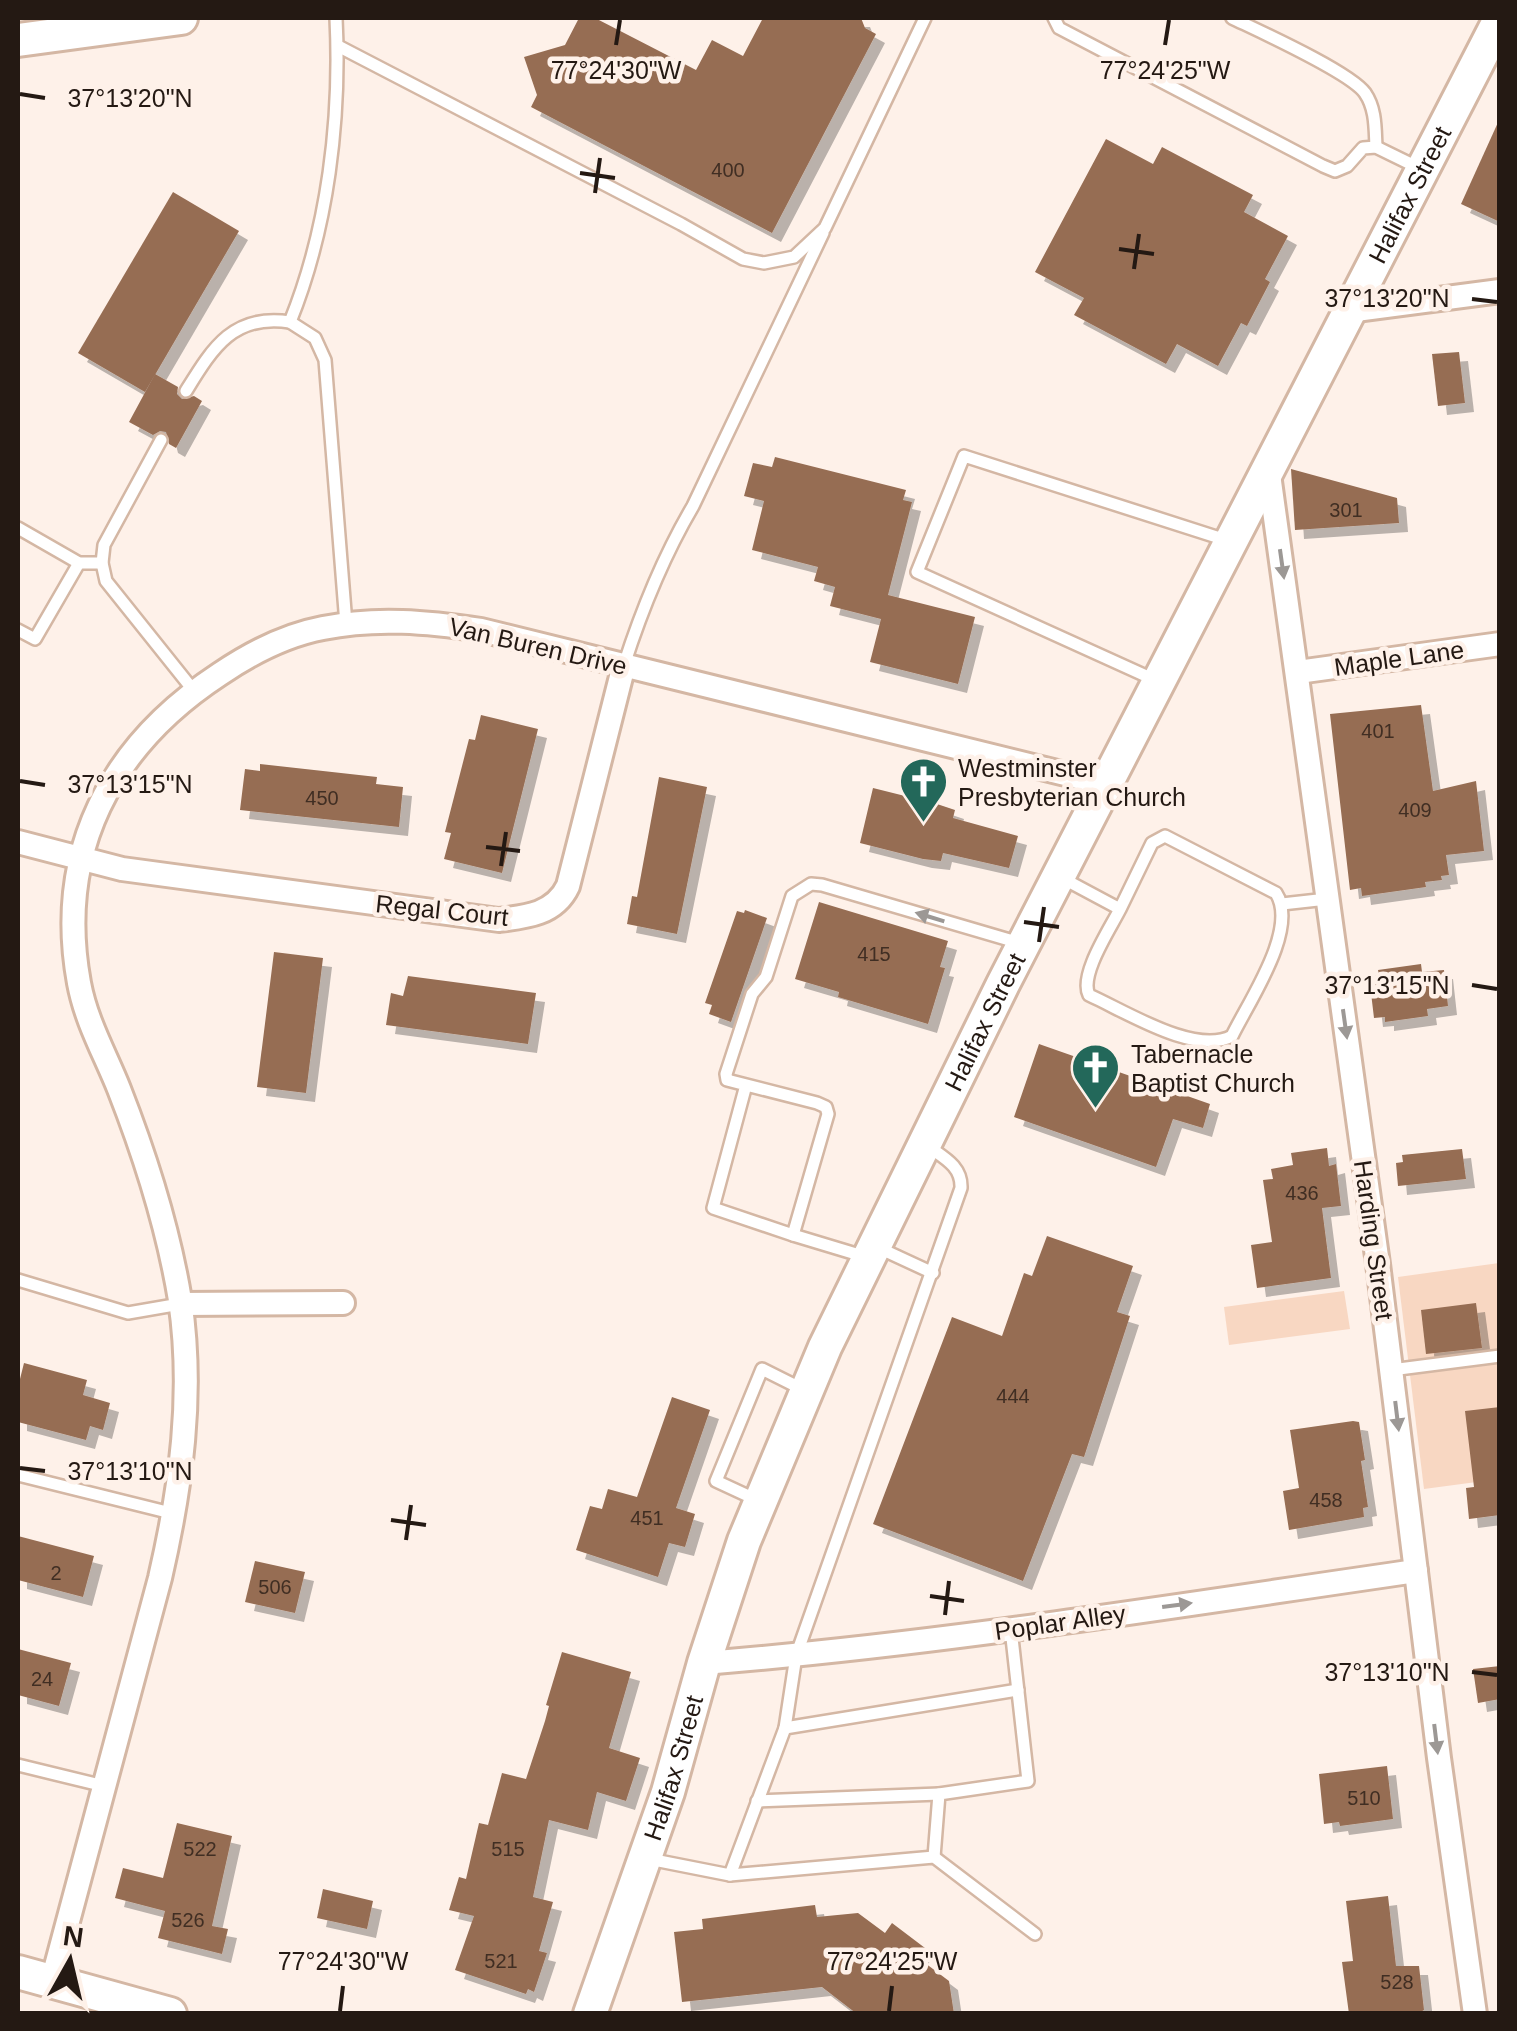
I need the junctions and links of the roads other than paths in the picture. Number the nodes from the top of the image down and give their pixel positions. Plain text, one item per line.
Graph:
1 (181, 18) edge
2 (336, 18) edge
3 (924, 18) edge
4 (1054, 18) edge
5 (1232, 18) edge
6 (1500, 18) edge
7 (18, 40) edge
8 (338, 46) junction
9 (1376, 147) junction
10 (1421, 169) junction
11 (826, 228) junction
12 (1500, 291) edge
13 (1348, 311) junction
14 (290, 322) junction
15 (186, 391) dead end
16 (161, 440) dead end
17 (1268, 467) junction
18 (18, 528) edge
19 (1230, 542) junction
20 (79, 563) junction
21 (102, 564) junction
22 (346, 624) junction
23 (18, 630) edge
24 (1500, 644) edge
25 (624, 665) junction
26 (1298, 672) junction
27 (1158, 682) junction
28 (194, 690) junction
29 (1106, 784) junction
30 (18, 842) edge
31 (80, 858) junction
32 (1058, 876) junction
33 (1328, 898) junction
34 (1282, 904) junction
35 (1120, 909) junction
36 (1024, 944) junction
37 (746, 1084) junction
38 (925, 1144) junction
39 (794, 1235) junction
40 (872, 1252) junction
41 (933, 1273) junction
42 (18, 1280) edge
43 (343, 1303) dead end
44 (180, 1304) junction
45 (1500, 1356) edge
46 (1391, 1370) junction
47 (806, 1390) junction
48 (18, 1475) edge
49 (760, 1502) junction
50 (174, 1514) junction
51 (1416, 1571) junction
52 (1011, 1629) junction
53 (796, 1656) junction
54 (704, 1663) junction
55 (1018, 1690) junction
56 (785, 1728) junction
57 (18, 1765) edge
58 (104, 1786) junction
59 (940, 1794) junction
60 (757, 1801) junction
61 (934, 1857) junction
62 (644, 1858) junction
63 (730, 1875) junction
64 (1035, 1934) dead end
65 (18, 1972) edge
66 (52, 1981) junction
67 (170, 2014) edge
68 (590, 2014) edge
69 (1475, 2014) edge

1 - 7 main road
2 - 8 lane
3 - 11 lane
4 - 9 lane
5 - 9 lane
6 - 10 main road, Halifax Street
8 - 11 lane
8 - 14 lane
9 - 10 lane
10 - 13 main road, Halifax Street
11 - 25 lane
12 - 13 street
13 - 17 main road, Halifax Street
14 - 15 lane
14 - 22 lane
16 - 21 lane
17 - 19 main road, Halifax Street
17 -> 26 street, Harding Street
18 - 20 lane
19 - 27 main road, Halifax Street
19 - 27 lane
20 - 21 lane
20 - 23 lane
21 - 28 lane
22 - 25 street, Van Buren Drive
22 - 28 street, Van Buren Drive
24 - 26 street, Maple Lane
25 - 29 street, Van Buren Drive
25 - 31 street, Regal Court
26 - 33 street, Harding Street
27 - 29 main road, Halifax Street
28 - 31 street, Van Buren Drive
29 - 32 main road, Halifax Street
30 - 31 street, Regal Court
31 - 44 street, Van Buren Drive
32 - 35 lane
32 - 36 main road, Halifax Street
33 - 34 lane
33 -> 46 street, Harding Street
34 - 35 lane
34 - 35 lane
36 -> 37 lane
36 - 38 main road, Halifax Street
37 - 39 lane
37 - 39 lane
38 - 40 main road, Halifax Street
38 - 41 lane
39 - 40 lane
40 - 41 lane
40 - 47 main road, Halifax Street
41 - 53 lane
42 - 44 lane
43 - 44 street
44 - 50 street, Van Buren Drive
45 - 46 lane
46 -> 51 street, Harding Street
47 - 49 main road, Halifax Street
47 - 49 lane
48 - 50 lane
49 - 54 main road, Halifax Street
50 - 58 street, Van Buren Drive
52 -> 51 street, Poplar Alley
51 -> 69 street, Harding Street
52 - 53 street, Poplar Alley
52 - 55 lane
53 - 54 street, Poplar Alley
53 - 56 lane
54 - 62 main road, Halifax Street
55 - 56 lane
55 - 59 lane
56 - 60 lane
57 - 58 lane
58 - 66 street, Van Buren Drive
59 - 60 lane
59 - 61 lane
60 - 63 lane
61 - 63 lane
61 - 64 lane
62 - 63 lane
62 - 68 main road, Halifax Street
65 - 66 main road
66 - 67 main road

